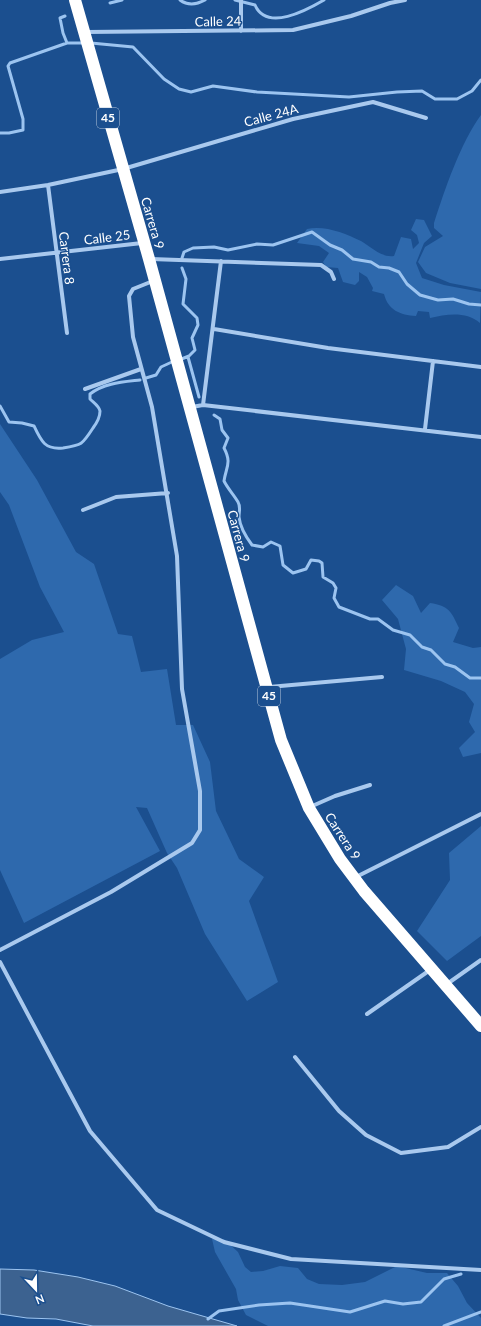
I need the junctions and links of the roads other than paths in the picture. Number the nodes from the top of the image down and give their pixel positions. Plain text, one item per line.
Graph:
1 (75, 0) edge
2 (241, 0) edge
3 (405, 0) edge
4 (241, 31) junction
5 (83, 32) junction
6 (426, 118) dead end
7 (123, 169) junction
8 (48, 185) junction
9 (0, 192) edge
10 (144, 243) junction
11 (56, 254) junction
12 (0, 259) edge
13 (149, 259) junction
14 (221, 261) junction
15 (334, 279) dead end
16 (155, 280) junction
17 (214, 329) junction
18 (66, 333) dead end
19 (433, 361) junction
20 (481, 367) edge
21 (141, 369) junction
22 (85, 389) dead end
23 (203, 405) junction
24 (190, 408) junction
25 (424, 429) junction
26 (481, 437) edge
27 (168, 493) junction
28 (83, 510) dead end
29 (382, 677) dead end
30 (266, 688) junction
31 (370, 785) dead end
32 (309, 808) junction
33 (481, 814) edge
34 (354, 878) junction
35 (0, 950) edge
36 (481, 960) edge
37 (0, 962) edge
38 (432, 968) junction
39 (446, 984) junction
40 (367, 1014) dead end
41 (481, 1026) edge
42 (295, 1057) dead end
43 (481, 1127) edge
44 (481, 1270) edge

1 - 5 highway, Carrera 9 / 45
2 - 4 street
3 - 4 street, Calle 24
4 - 5 street, Calle 24
5 - 7 highway, Carrera 9 / 45
6 - 7 street, Calle 24A
7 - 8 street
7 - 10 highway, Carrera 9 / 45
8 - 9 street
8 - 11 street, Carrera 8
10 - 11 street, Calle 25
10 - 13 highway, Carrera 9 / 45
11 - 12 street, Calle 25
11 - 18 street, Carrera 8
13 - 14 street
13 - 16 highway, Carrera 9 / 45
14 - 15 street
14 - 17 street
16 - 21 street
16 - 24 highway, Carrera 9 / 45
17 - 19 street
17 - 23 street
19 - 20 street
19 - 25 street
21 - 22 street
21 - 27 street
23 - 24 street
23 - 25 street
24 - 30 highway, Carrera 9 / 45
25 - 26 street
27 - 28 street
27 - 35 street
29 - 30 street
30 - 32 highway, Carrera 9 / 45
31 - 32 street
32 - 34 highway, Carrera 9 / 45
33 - 34 street
34 - 38 highway, Carrera 9 / 45
36 - 39 street
37 - 44 street
38 - 39 highway, Carrera 9 / 45
38 - 40 street
39 - 41 highway, Carrera 9 / 45
42 - 43 street

